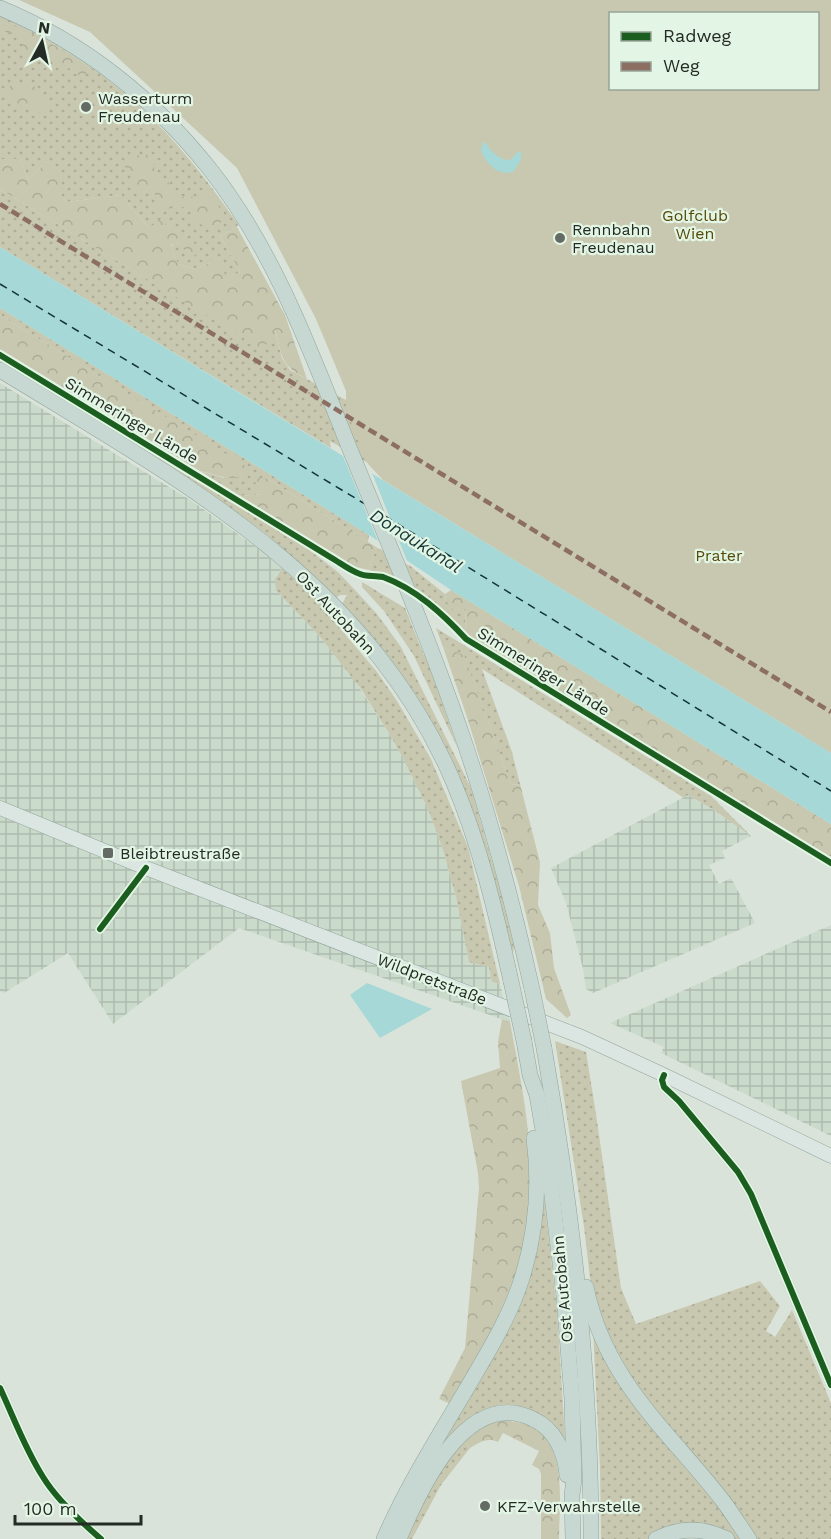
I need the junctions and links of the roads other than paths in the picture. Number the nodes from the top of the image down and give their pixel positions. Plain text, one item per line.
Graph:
1 (0, 8) edge
2 (0, 370) edge
3 (0, 808) edge
4 (146, 868) junction
5 (100, 929) dead end
6 (530, 1075) junction
7 (664, 1075) junction
8 (831, 1156) edge
9 (573, 1234) junction
10 (831, 1385) edge
11 (0, 1388) edge
12 (572, 1495) junction
13 (101, 1539) edge
14 (384, 1539) edge
15 (399, 1539) edge
16 (573, 1539) edge
17 (591, 1539) edge
18 (656, 1539) edge
19 (727, 1539) edge
20 (749, 1539) edge

1 - 9 highway, Ost Autobahn, bridge
2 - 6 highway, Ost Autobahn, bridge
3 - 4 main road, Wildpretstraße
4 - 5 street
4 - 7 main road, Wildpretstraße
6 - 12 highway, Ost Autobahn
6 - 14 highway
7 - 8 main road, Wildpretstraße
7 - 10 street
9 - 17 highway, Ost Autobahn
9 - 20 highway
11 - 13 street
12 - 15 highway
12 - 16 highway, Ost Autobahn
18 - 19 highway

